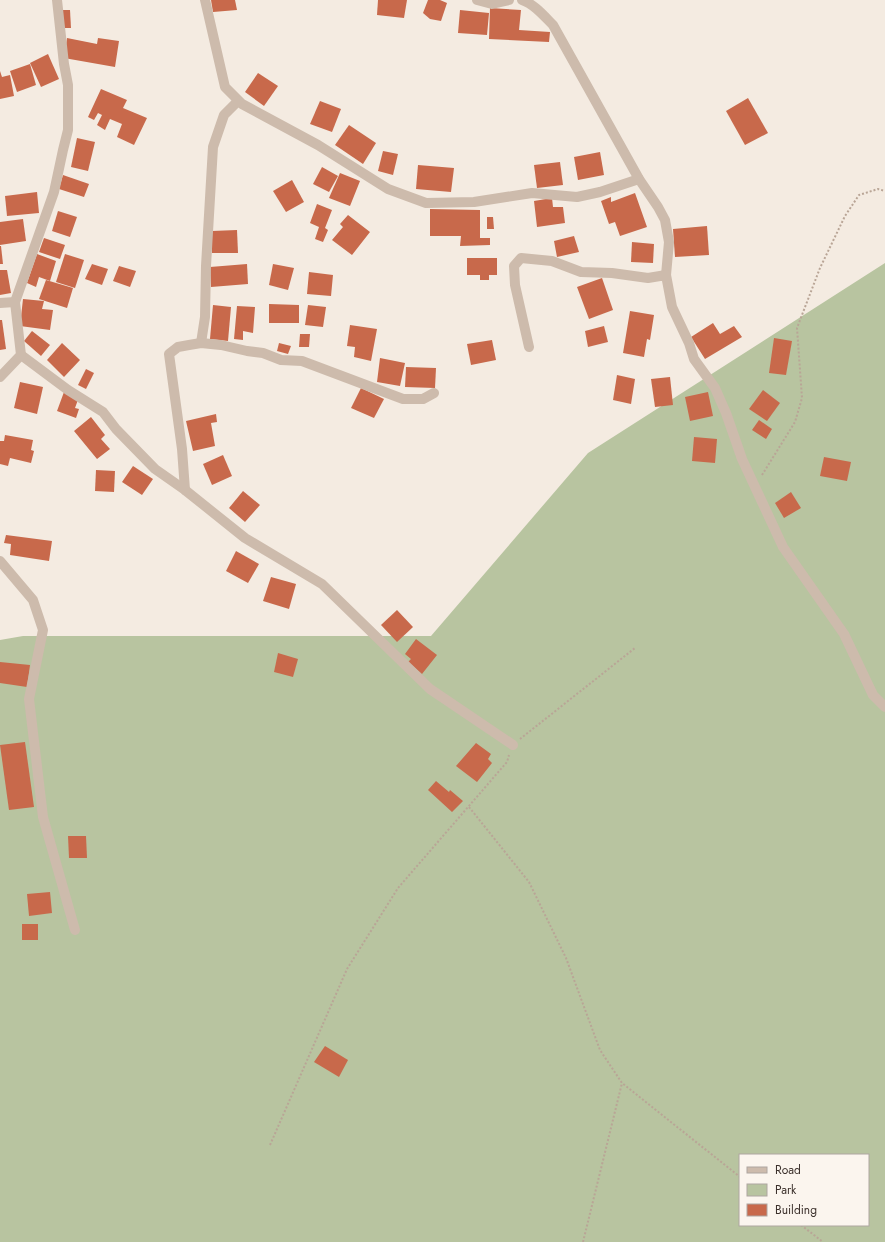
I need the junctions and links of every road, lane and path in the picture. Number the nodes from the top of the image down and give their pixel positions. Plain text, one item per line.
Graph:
1 (57, 0) edge
2 (205, 0) edge
3 (477, 0) edge
4 (509, 0) edge
5 (522, 0) edge
6 (238, 101) junction
7 (638, 179) junction
8 (885, 191) edge
9 (666, 275) junction
10 (15, 302) junction
11 (0, 303) edge
12 (201, 343) junction
13 (529, 347) dead end
14 (21, 355) junction
15 (0, 377) edge
16 (434, 393) dead end
17 (755, 486) junction
18 (185, 490) junction
19 (0, 561) edge
20 (635, 648) dead end
21 (885, 707) edge
22 (513, 745) junction
23 (468, 807) junction
24 (75, 930) dead end
25 (622, 1083) junction
26 (270, 1145) dead end
27 (739, 1175) edge
28 (803, 1226) edge
29 (583, 1242) edge
30 (823, 1242) edge

1 - 10 street
2 - 6 street
3 - 4 street
5 - 7 street
6 - 7 street
6 - 12 street
7 - 9 street
8 - 17 path
9 - 13 street
9 - 17 street
10 - 11 street
10 - 14 street
12 - 16 street
12 - 18 street
14 - 15 street
14 - 18 street
17 - 21 street
18 - 22 street
19 - 24 street
20 - 22 path
22 - 23 path
23 - 25 path
23 - 26 path
25 - 27 path
25 - 29 path
28 - 30 path

